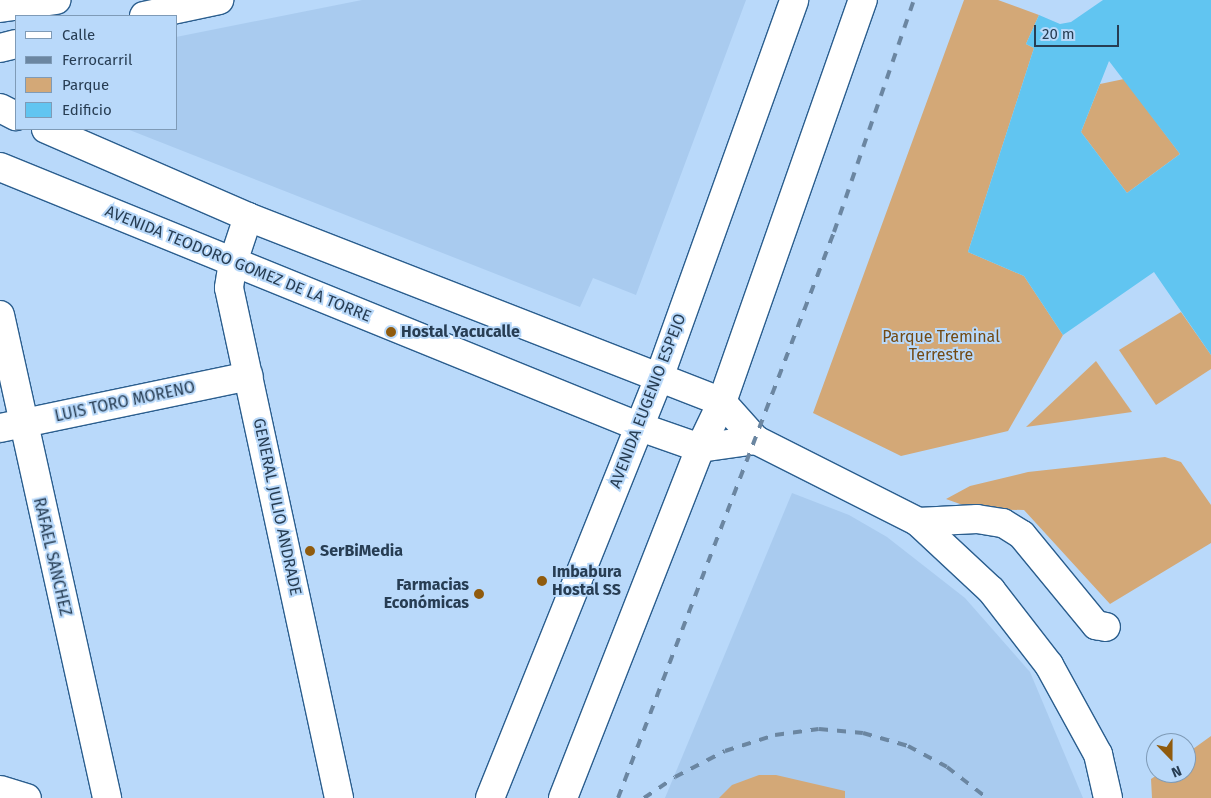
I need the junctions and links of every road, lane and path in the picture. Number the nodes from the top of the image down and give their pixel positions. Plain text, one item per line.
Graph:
1 (56, 0) edge
2 (794, 0) edge
3 (863, 0) edge
4 (207, 1) edge
5 (0, 8) edge
6 (148, 15) edge
7 (15, 44) edge
8 (0, 48) edge
9 (0, 108) edge
10 (15, 116) edge
11 (48, 130) edge
12 (0, 167) edge
13 (248, 217) junction
14 (233, 262) junction
15 (0, 315) edge
16 (249, 376) junction
17 (659, 378) junction
18 (722, 402) junction
19 (11, 426) edge
20 (640, 428) junction
21 (756, 440) junction
22 (700, 448) junction
23 (918, 522) junction
24 (1106, 627) dead end
25 (0, 790) edge
26 (27, 798) edge
27 (107, 798) edge
28 (339, 798) edge
29 (490, 798) edge
30 (563, 798) edge
31 (1108, 798) edge

1 - 5 main road
2 - 17 main road, AVENIDA EUGENIO ESPEJO
3 - 18 main road
4 - 6 main road
7 - 8 main road
9 - 10 main road
11 - 13 main road
12 - 14 main road, AVENIDA TEODORO GOMEZ DE LA TORRE
13 - 14 main road, GENERAL JULIO ANDRADE
13 - 17 main road
14 - 16 main road, GENERAL JULIO ANDRADE
14 - 20 main road, AVENIDA TEODORO GOMEZ DE LA TORRE
15 - 19 main road, RAFAEL SANCHEZ
16 - 19 main road, LUIS TORO MORENO
16 - 28 main road, GENERAL JULIO ANDRADE
17 - 18 main road
17 - 20 main road, AVENIDA EUGENIO ESPEJO
18 - 21 main road
18 - 22 main road
19 - 27 main road, RAFAEL SANCHEZ
20 - 22 main road, AVENIDA TEODORO GOMEZ DE LA TORRE
20 - 29 main road, AVENIDA EUGENIO ESPEJO
21 - 22 main road
21 - 23 main road
22 - 30 main road
23 - 24 main road
23 - 31 main road
25 - 26 main road

